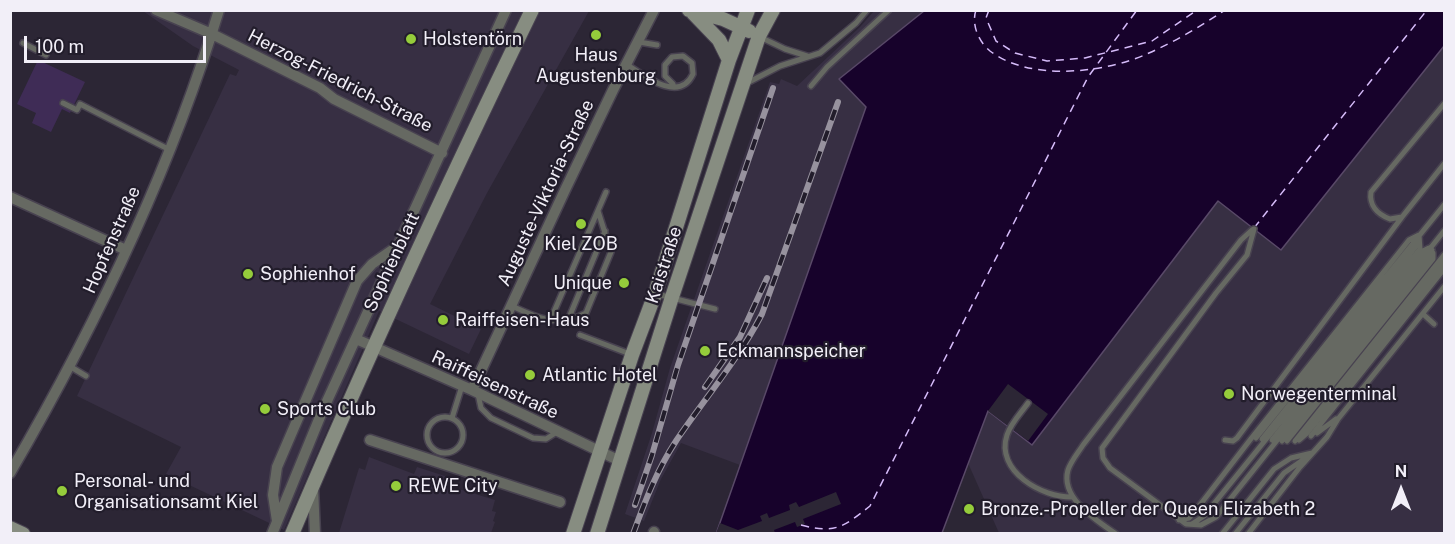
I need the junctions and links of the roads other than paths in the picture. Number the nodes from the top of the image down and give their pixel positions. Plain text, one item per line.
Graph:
1 (156, 10) edge
2 (219, 10) edge
3 (506, 10) edge
4 (532, 10) edge
5 (654, 10) edge
6 (748, 10) edge
7 (773, 10) edge
8 (867, 10) edge
9 (889, 10) edge
10 (691, 12) edge
11 (741, 27) junction
12 (212, 34) junction
13 (759, 36) junction
14 (637, 41) junction
15 (23, 43) dead end
16 (657, 45) dead end
17 (46, 55) dead end
18 (810, 56) junction
19 (729, 60) junction
20 (626, 64) junction
21 (673, 84) dead end
22 (743, 85) junction
23 (811, 86) dead end
24 (63, 103) dead end
25 (1444, 104) edge
26 (170, 150) junction
27 (442, 153) junction
28 (1444, 164) edge
29 (606, 192) dead end
30 (10, 197) edge
31 (1444, 205) edge
32 (598, 211) junction
33 (1402, 217) junction
34 (605, 231) junction
35 (1444, 231) edge
36 (1419, 235) junction
37 (398, 246) junction
38 (1433, 246) junction
39 (126, 250) junction
40 (1444, 255) edge
41 (1444, 262) edge
42 (1444, 269) edge
43 (1444, 287) edge
44 (655, 294) junction
45 (672, 297) junction
46 (512, 306) junction
47 (715, 309) dead end
48 (1423, 314) junction
49 (546, 320) junction
50 (568, 320) junction
51 (1434, 324) dead end
52 (580, 334) dead end
53 (356, 339) junction
54 (373, 346) junction
55 (632, 355) junction
56 (71, 367) junction
57 (86, 376) dead end
58 (471, 390) junction
59 (1028, 403) dead end
60 (452, 417) junction
61 (1338, 418) junction
62 (557, 432) junction
63 (1311, 436) junction
64 (370, 440) dead end
65 (1225, 440) dead end
66 (1269, 440) junction
67 (1297, 441) junction
68 (1314, 452) junction
69 (599, 453) junction
70 (620, 461) junction
71 (10, 473) edge
72 (313, 484) junction
73 (1073, 497) junction
74 (560, 502) dead end
75 (1179, 520) junction
76 (1191, 525) junction
77 (10, 528) edge
78 (275, 528) edge
79 (23, 534) edge
80 (292, 534) edge
81 (315, 534) edge
82 (573, 534) edge
83 (597, 534) edge
84 (1116, 534) edge
85 (1222, 534) edge
86 (1235, 534) edge
87 (1248, 534) edge

1 - 12 street, Herzog-Friedrich-Straße
2 - 12 street, Hopfenstraße
3 - 27 street, Sophienblatt
4 - 54 main road, Sophienblatt
5 - 14 street, Auguste-Viktoria-Straße
6 - 11 main road, Kaistraße
6 - 13 main road
7 - 13 main road, Kaistraße
8 - 18 lane
9 - 23 lane
10 - 11 main road
10 - 19 main road
11 - 13 main road
11 - 19 main road, Kaistraße
12 - 26 street, Hopfenstraße
12 - 27 street, Herzog-Friedrich-Straße
13 - 18 lane
13 - 22 main road, Kaistraße
14 - 16 lane
14 - 20 street, Auguste-Viktoria-Straße
15 - 17 lane
18 - 22 lane
19 - 44 main road, Kaistraße
20 - 21 lane
20 - 46 street, Auguste-Viktoria-Straße
22 - 45 main road, Kaistraße
24 - 26 lane
25 - 33 lane
26 - 39 street, Hopfenstraße
27 - 37 street, Sophienblatt
28 - 33 lane
29 - 32 lane
30 - 39 street
31 - 36 lane
32 - 34 lane
32 - 49 lane
33 - 65 lane
34 - 50 lane
34 - 50 lane
35 - 38 lane
36 - 66 lane
36 - 66 lane
37 - 53 street, Sophienblatt
37 - 78 street
38 - 66 lane
38 - 66 lane
39 - 56 street, Hopfenstraße
40 - 67 lane
41 - 67 lane
42 - 63 lane
43 - 48 lane
44 - 45 lane
44 - 55 main road, Kaistraße
45 - 47 lane
45 - 70 main road, Kaistraße
46 - 49 lane
46 - 58 street, Auguste-Viktoria-Straße
48 - 51 lane
48 - 61 lane
49 - 50 lane
52 - 55 lane
53 - 54 street, Raiffeisenstraße
53 - 78 street, Sophienblatt
54 - 58 street, Raiffeisenstraße
54 - 72 main road, Sophienblatt
55 - 69 main road, Kaistraße
56 - 57 lane
56 - 71 street, Hopfenstraße
58 - 60 lane
58 - 62 street, Raiffeisenstraße
58 - 62 lane
59 - 73 lane
60 - 60 lane
61 - 63 lane
61 - 68 lane
62 - 69 street, Raiffeisenstraße
63 - 67 lane
64 - 74 street
66 - 67 lane
66 - 75 lane
66 - 76 lane
66 - 76 lane
68 - 85 lane
68 - 86 lane
68 - 87 lane
69 - 70 street, Raiffeisenstraße
69 - 82 main road, Kaistraße
70 - 83 main road, Kaistraße
72 - 80 main road, Sophienblatt
72 - 81 street
73 - 75 lane
73 - 84 lane
75 - 76 lane
77 - 79 main road

